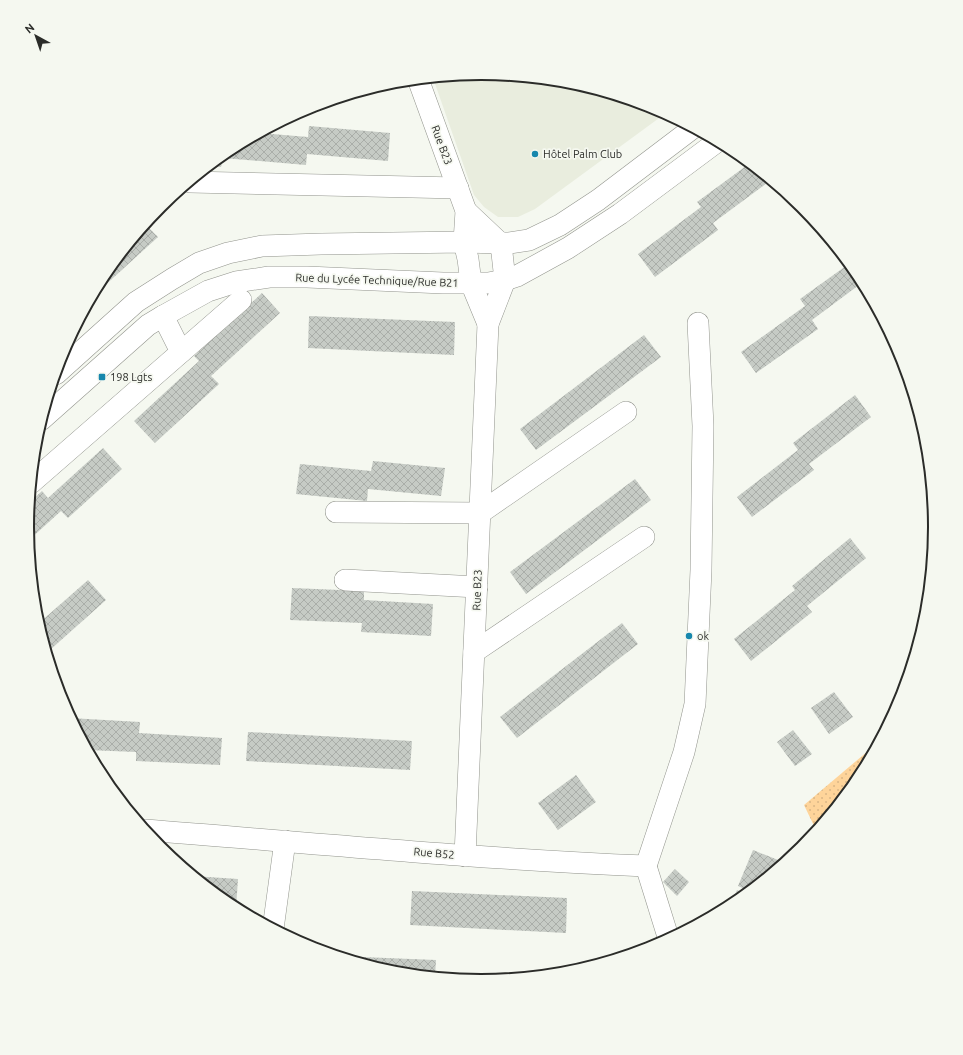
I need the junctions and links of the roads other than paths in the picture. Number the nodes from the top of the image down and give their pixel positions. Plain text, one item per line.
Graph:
1 (420, 85) edge
2 (689, 132) edge
3 (713, 145) edge
4 (197, 182) edge
5 (458, 188) junction
6 (466, 211) junction
7 (464, 242) junction
8 (500, 243) junction
9 (505, 280) junction
10 (471, 283) junction
11 (241, 300) dead end
12 (136, 302) junction
13 (156, 320) junction
14 (698, 323) dead end
15 (488, 324) junction
16 (181, 352) junction
17 (64, 367) edge
18 (626, 412) dead end
19 (49, 414) edge
20 (38, 472) edge
21 (336, 512) dead end
22 (480, 513) junction
23 (644, 537) dead end
24 (345, 580) dead end
25 (477, 587) junction
26 (474, 652) junction
27 (152, 831) edge
28 (285, 841) junction
29 (465, 856) junction
30 (646, 866) junction
31 (274, 923) edge
32 (667, 934) edge

1 - 5 street, Rue B23
2 - 8 street
3 - 9 street, Rue du Lycée Technique/Rue B21
4 - 5 street
5 - 6 street, Rue B23
6 - 7 street
6 - 8 street
7 - 8 street
7 - 10 street
7 - 12 street
8 - 9 street
9 - 10 street, Rue du Lycée Technique/Rue B21
9 - 15 street
10 - 13 street, Rue du Lycée Technique/Rue B21
10 - 15 street
11 - 16 street
12 - 13 street
12 - 17 street
13 - 16 street
13 - 19 street, Rue du Lycée Technique/Rue B21
14 - 30 street
15 - 22 street, Rue B23
16 - 20 street
18 - 22 street
21 - 22 street
22 - 25 street, Rue B23
23 - 26 street
24 - 25 street
25 - 26 street, Rue B23
26 - 29 street, Rue B23
27 - 28 street, Rue B52
28 - 29 street, Rue B52
28 - 31 street
29 - 30 street, Rue B52
30 - 32 street

